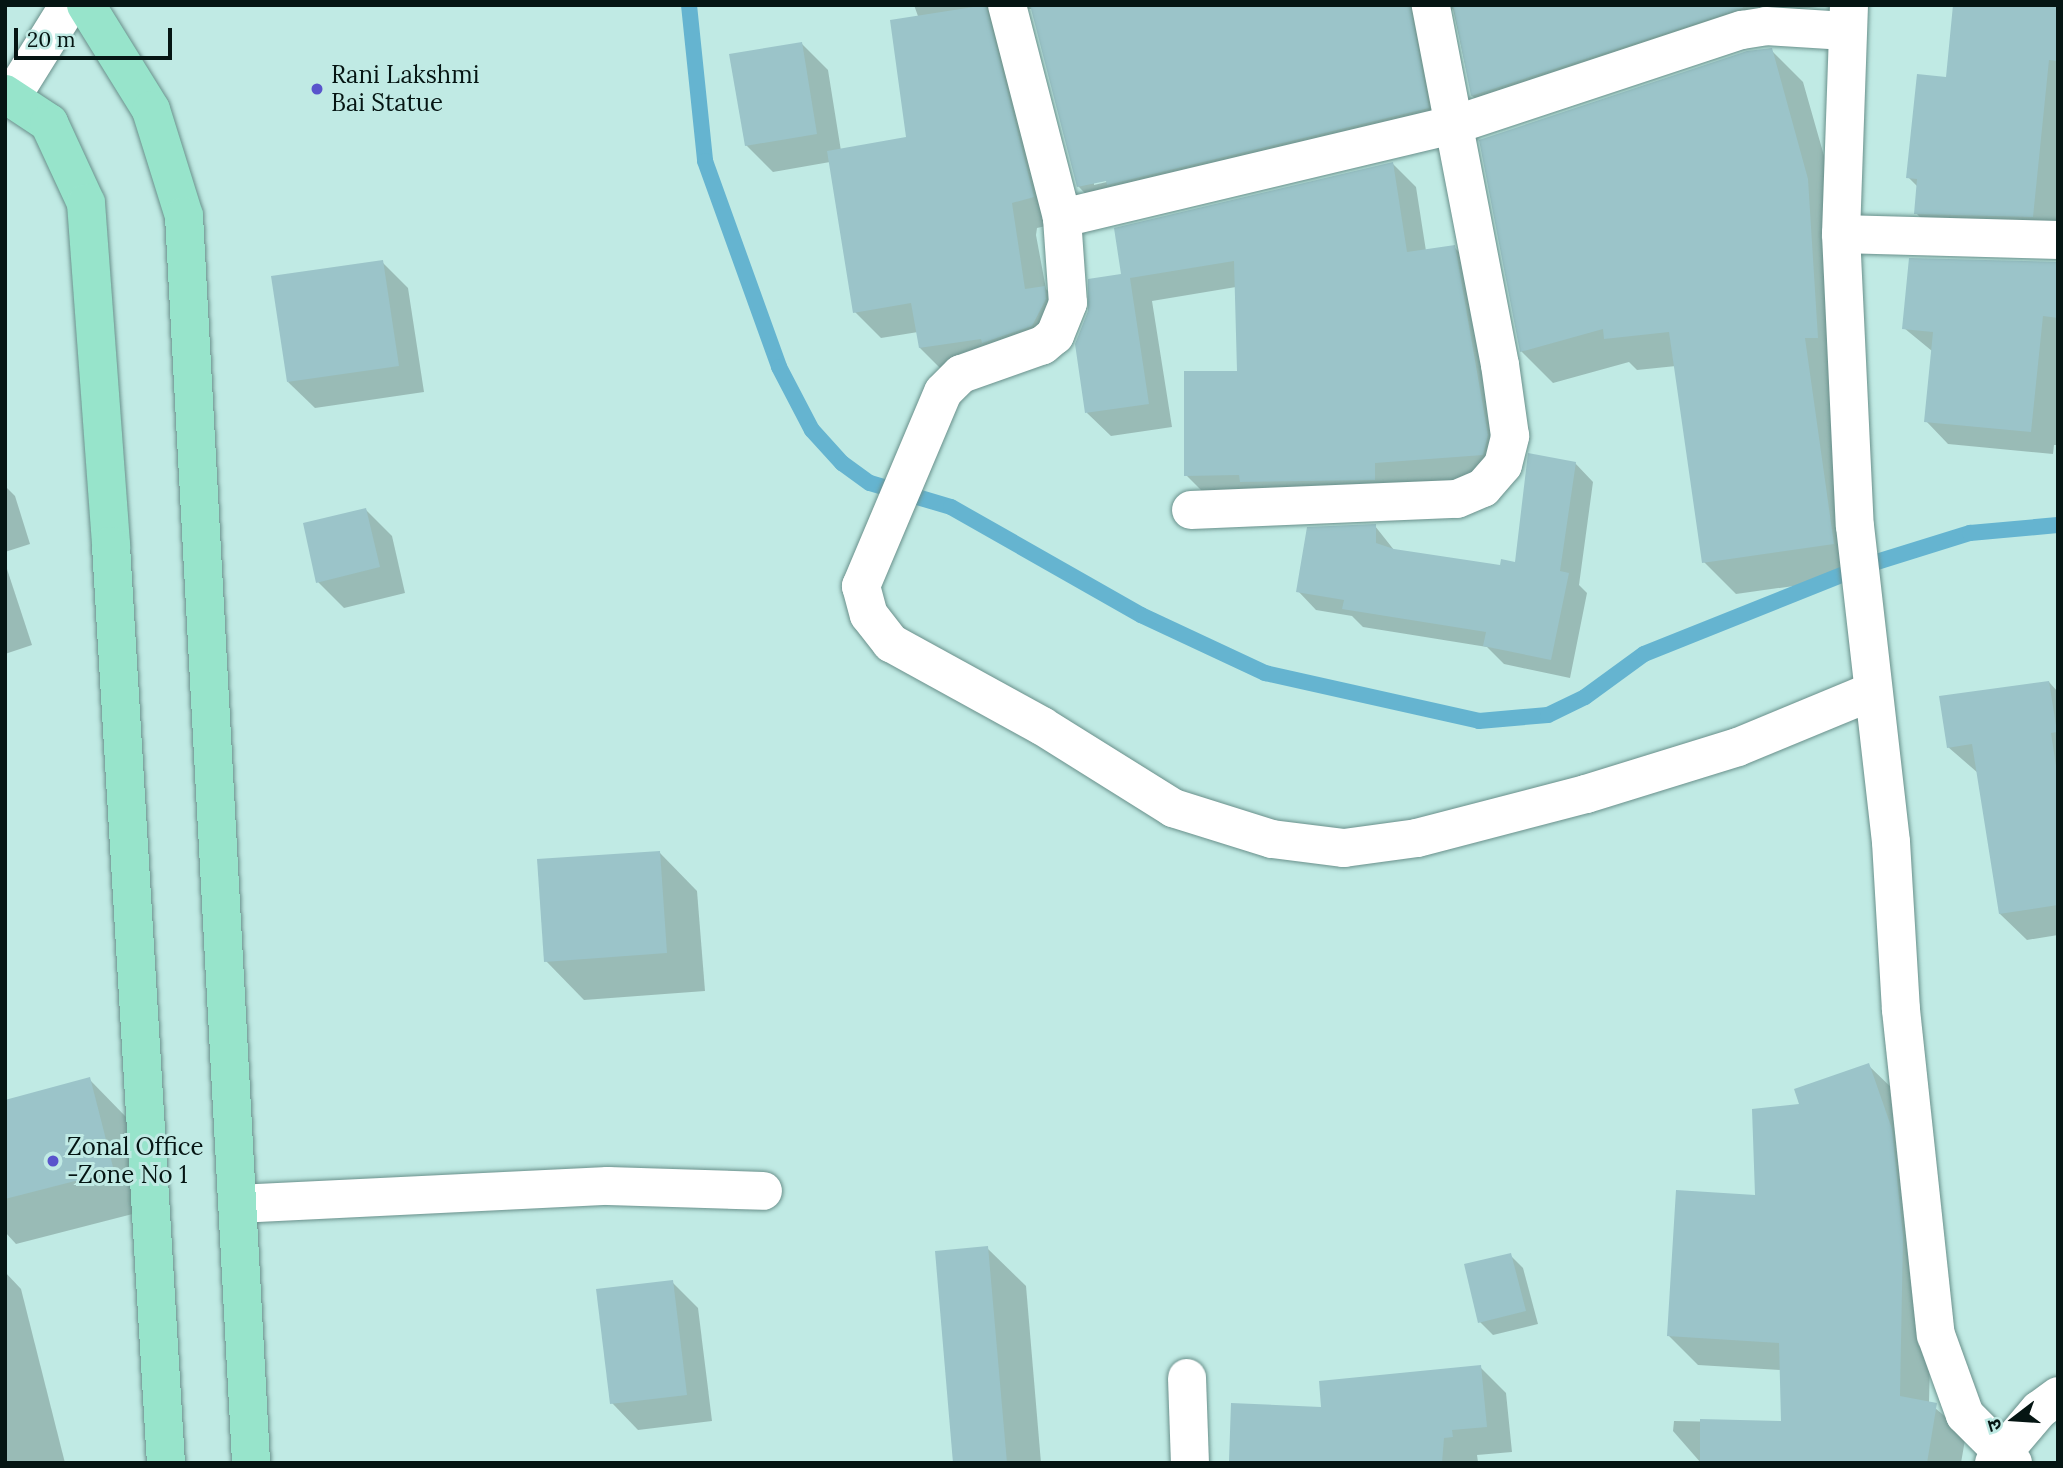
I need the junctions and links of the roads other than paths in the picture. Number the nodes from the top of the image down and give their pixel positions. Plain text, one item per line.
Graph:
1 (69, 5) edge
2 (86, 5) edge
3 (1007, 5) edge
4 (1431, 5) edge
5 (1848, 18) edge
6 (8, 96) edge
7 (1457, 124) junction
8 (1062, 218) junction
9 (1841, 234) junction
10 (2058, 240) edge
11 (1191, 510) dead end
12 (1871, 673) junction
13 (763, 1192) dead end
14 (237, 1204) junction
15 (1187, 1378) dead end
16 (2058, 1396) edge
17 (2003, 1459) edge
18 (166, 1463) edge
19 (251, 1463) edge
20 (1190, 1463) edge

1 - 6 street
2 - 14 main road
3 - 8 street
4 - 7 street
5 - 7 street
5 - 9 street
6 - 18 main road
7 - 8 street
7 - 11 street
8 - 12 street
9 - 10 street
9 - 12 street
12 - 17 street
13 - 14 street
14 - 19 main road
15 - 20 street
16 - 17 street

